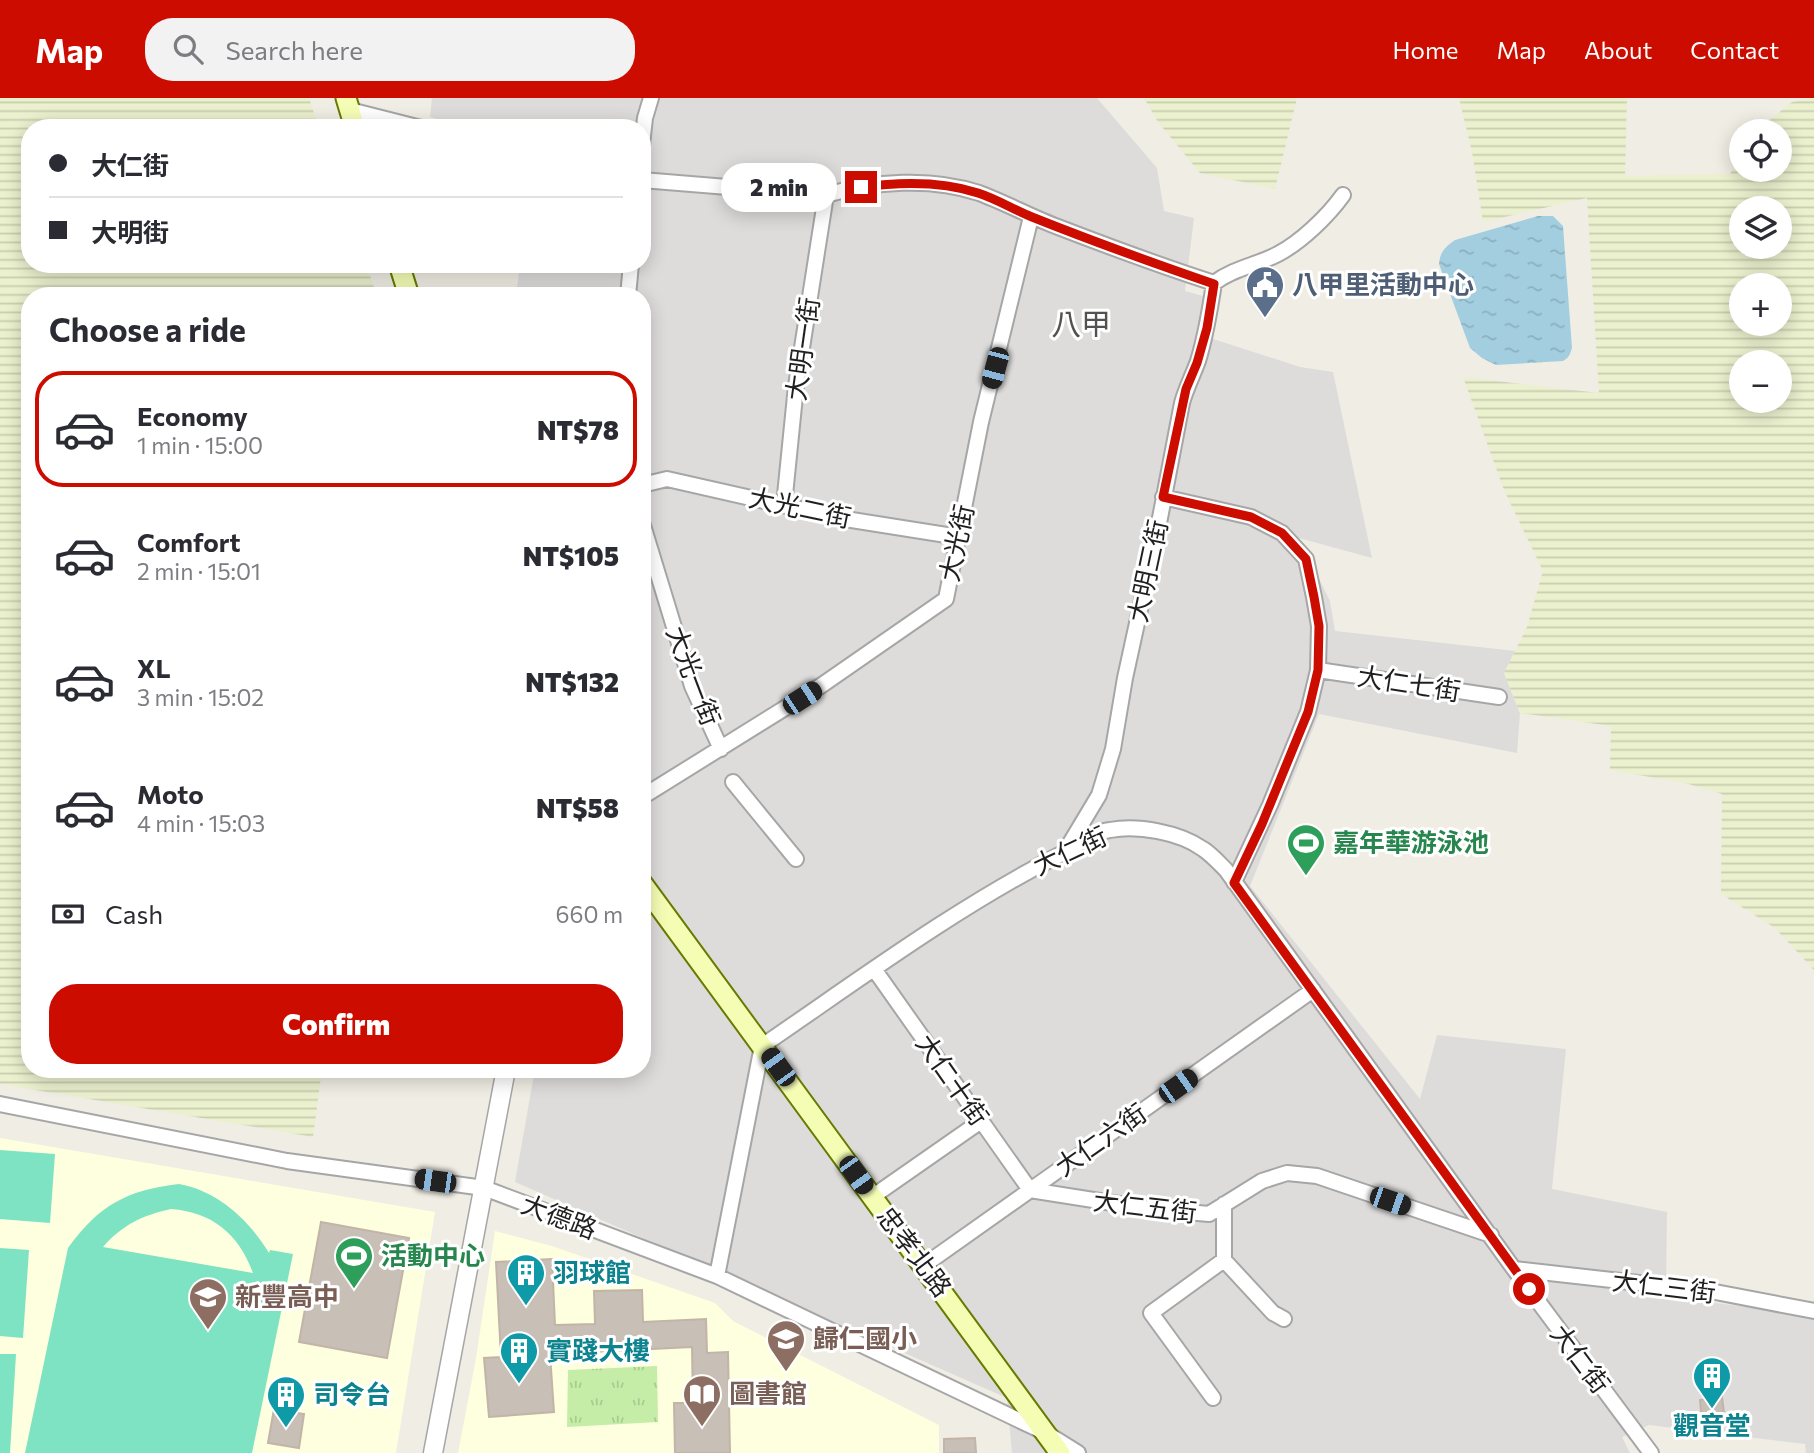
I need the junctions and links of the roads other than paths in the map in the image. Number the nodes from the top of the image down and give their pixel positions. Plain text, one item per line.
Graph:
1 (651, 98) edge
2 (350, 112) edge
3 (381, 119) edge
4 (645, 119) edge
5 (651, 181) edge
6 (826, 195) junction
7 (1343, 195) dead end
8 (1031, 217) junction
9 (1214, 284) junction
10 (651, 483) edge
11 (1163, 497) junction
12 (785, 505) junction
13 (959, 537) junction
14 (651, 552) edge
15 (1318, 670) junction
16 (1499, 698) dead end
17 (722, 749) junction
18 (733, 782) dead end
19 (651, 792) edge
20 (1065, 852) junction
21 (796, 859) dead end
22 (1234, 883) junction
23 (651, 895) edge
24 (874, 969) junction
25 (1313, 990) junction
26 (762, 1046) junction
27 (504, 1078) edge
28 (0, 1104) edge
29 (981, 1121) junction
30 (484, 1188) junction
31 (1030, 1190) junction
32 (872, 1197) junction
33 (1224, 1204) junction
34 (1491, 1235) junction
35 (1224, 1260) junction
36 (923, 1266) junction
37 (1514, 1269) junction
38 (717, 1276) junction
39 (1814, 1311) edge
40 (1284, 1320) dead end
41 (1213, 1398) dead end
42 (1046, 1433) junction
43 (433, 1453) edge
44 (1060, 1453) edge
45 (1078, 1453) edge
46 (1651, 1453) edge

1 - 4 street
2 - 3 street
5 - 6 street
6 - 8 street
6 - 12 street, 大明一街
7 - 9 street
8 - 9 street
8 - 13 street, 大光街
9 - 11 street, 大明三街
10 - 12 street, 大光二街
11 - 15 street
11 - 20 street, 大明三街
12 - 13 street, 大光二街
13 - 17 street, 大光街
14 - 17 street, 大光一街
15 - 16 street, 大仁七街
15 - 22 street
17 - 19 street, 大光街
18 - 21 street
20 - 22 street, 大仁街
20 - 24 street, 大仁街
22 - 25 street, 大仁街
23 - 26 main road, 忠孝北路
24 - 26 street, 大仁街
24 - 29 street, 大仁十街
25 - 31 street, 大仁六街
25 - 34 street, 大仁街
26 - 32 main road, 忠孝北路
26 - 38 street
27 - 30 street
28 - 30 street, 大德路
29 - 31 street, 大仁十街
29 - 32 street
30 - 38 street, 大德路
30 - 43 street
31 - 33 street, 大仁五街
31 - 36 street, 大仁六街
32 - 36 main road, 忠孝北路
33 - 34 street, 大仁五街
33 - 35 street
34 - 37 street, 大仁街
35 - 40 street
35 - 41 street
36 - 42 main road, 忠孝北路
37 - 39 street, 大仁三街
37 - 46 street, 大仁街
38 - 42 street, 大德路
42 - 44 main road, 忠孝北路
42 - 45 street, 大德路

